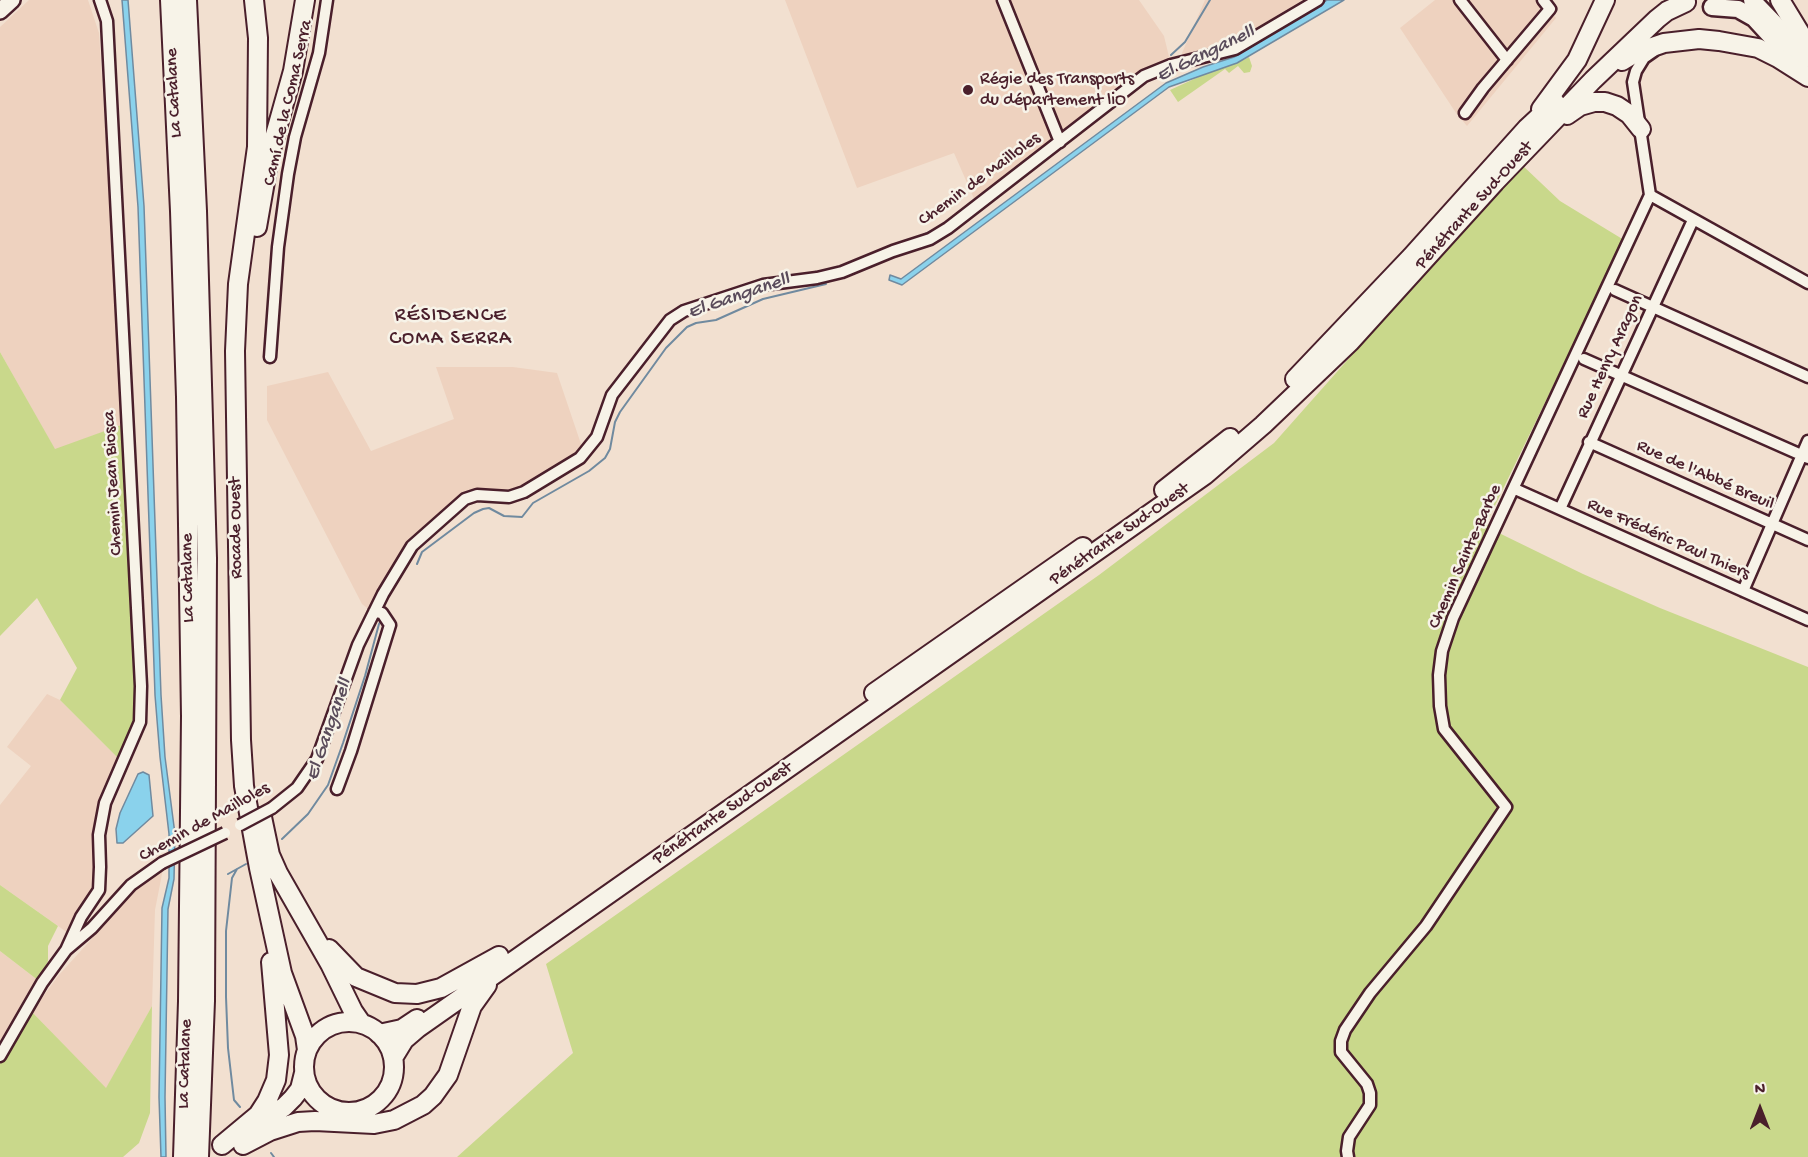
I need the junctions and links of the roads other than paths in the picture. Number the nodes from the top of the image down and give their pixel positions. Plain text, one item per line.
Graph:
1 (12, 0) edge
2 (100, 0) edge
3 (170, 0) edge
4 (187, 0) edge
5 (254, 0) edge
6 (305, 0) edge
7 (327, 0) edge
8 (1003, 0) edge
9 (1461, 0) edge
10 (1543, 0) edge
11 (1605, 0) edge
12 (1659, 0) edge
13 (1729, 0) edge
14 (1752, 0) edge
15 (1780, 0) edge
16 (1684, 1) edge
17 (1312, 2) edge
18 (1712, 7) junction
19 (0, 12) edge
20 (1629, 38) junction
21 (1665, 43) junction
22 (1808, 46) edge
23 (1808, 58) edge
24 (1508, 60) junction
25 (1808, 77) edge
26 (1593, 80) junction
27 (1465, 113) dead end
28 (1527, 128) junction
29 (1641, 129) junction
30 (1060, 142) junction
31 (1521, 154) junction
32 (1650, 195) junction
33 (1693, 220) junction
34 (1808, 283) edge
35 (1615, 290) dead end
36 (1652, 307) junction
37 (270, 357) dead end
38 (1584, 359) dead end
39 (1621, 375) junction
40 (1808, 377) edge
41 (1808, 441) edge
42 (1589, 442) junction
43 (1805, 457) edge
44 (1515, 489) junction
45 (1560, 509) junction
46 (1772, 524) junction
47 (1808, 540) edge
48 (1743, 591) junction
49 (374, 612) junction
50 (1808, 620) edge
51 (337, 789) dead end
52 (261, 878) junction
53 (302, 918) junction
54 (535, 945) junction
55 (66, 950) junction
56 (499, 956) junction
57 (362, 1024) junction
58 (379, 1034) junction
59 (307, 1050) junction
60 (0, 1056) edge
61 (393, 1058) junction
62 (304, 1073) junction
63 (322, 1104) junction
64 (243, 1145) junction
65 (224, 1151) edge
66 (183, 1157) edge
67 (199, 1157) edge
68 (204, 1157) edge
69 (1348, 1157) edge

1 - 19 main road
2 - 55 street, Chemin Jean Biosca
3 - 66 highway, La Catalane
4 - 67 highway, La Catalane
5 - 52 highway, Rocade Ouest
6 - 53 highway, Rocade Ouest
7 - 37 street, Camí de la Coma Serra
8 - 30 street
9 - 24 street
10 - 24 street
11 - 28 highway
12 - 20 highway
13 - 18 main road
14 - 23 main road
15 - 22 highway
16 - 18 main road
16 - 20 highway
17 - 30 street, Chemin de Mailloles
18 - 25 main road
20 - 26 highway, Pénétrante Sud-Ouest
20 - 28 highway, Pénétrante Sud-Ouest
21 - 25 highway
21 - 26 highway
21 - 29 street
24 - 27 street
26 - 31 highway, Pénétrante Sud-Ouest
28 - 56 highway, Pénétrante Sud-Ouest
29 - 31 highway
29 - 32 street
30 - 49 street, Chemin de Mailloles
31 - 54 highway, Pénétrante Sud-Ouest
32 - 33 street
32 - 44 street, Chemin Sainte-Barbe
33 - 34 street
33 - 36 street, Rue Henry Aragon
35 - 36 street
36 - 39 street, Rue Henry Aragon
36 - 40 street
38 - 39 street
39 - 42 street, Rue Henry Aragon
39 - 43 street
41 - 43 street
42 - 45 street, Rue Henry Aragon
42 - 46 street, Rue de l'Abbé Breuil
43 - 46 street
44 - 45 street, Rue Frédéric Paul Thiers
44 - 69 street, Chemin Sainte-Barbe
45 - 48 street, Rue Frédéric Paul Thiers
46 - 47 street, Rue de l'Abbé Breuil
46 - 48 street
48 - 50 street, Rue Frédéric Paul Thiers
49 - 51 street
49 - 55 street, Chemin de Mailloles, bridge
52 - 59 highway, Rocade Ouest
52 - 65 highway
53 - 56 highway
53 - 57 highway, Rocade Ouest
54 - 61 highway, Pénétrante Sud-Ouest
54 - 64 highway, Pénétrante Sud-Ouest
55 - 60 street, Chemin de Mailloles
56 - 58 highway
57 - 58 highway
57 - 59 highway
58 - 61 highway
59 - 62 highway, Rocade Ouest
61 - 63 highway
62 - 63 highway
62 - 65 highway, Pénétrante Sud-Ouest
63 - 64 highway, Pénétrante Sud-Ouest
64 - 65 highway, Pénétrante Sud-Ouest
65 - 68 highway, Pénétrante Sud-Ouest

